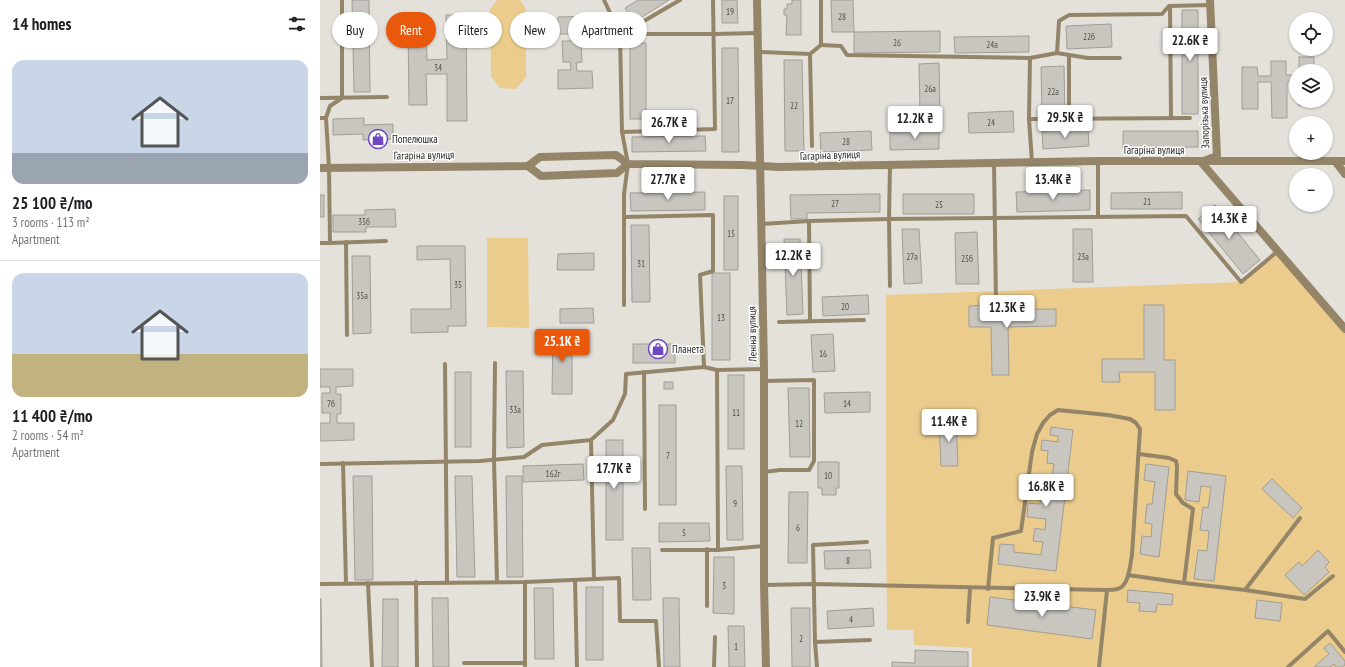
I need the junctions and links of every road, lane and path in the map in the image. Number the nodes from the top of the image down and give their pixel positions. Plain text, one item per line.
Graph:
1 (342, 0) edge
2 (604, 0) edge
3 (680, 0) edge
4 (713, 0) edge
5 (757, 0) edge
6 (821, 0) edge
7 (1210, 3) edge
8 (1170, 6) junction
9 (609, 12) edge
10 (647, 19) edge
11 (647, 33) edge
12 (758, 33) junction
13 (714, 34) junction
14 (821, 45) junction
15 (619, 48) edge
16 (759, 52) junction
17 (810, 54) junction
18 (1057, 54) junction
19 (1068, 55) junction
20 (1030, 58) junction
21 (1120, 58) dead end
22 (388, 97) dead end
23 (320, 98) edge
24 (342, 98) junction
25 (320, 118) edge
26 (326, 118) junction
27 (1069, 118) junction
28 (1170, 118) junction
29 (1190, 118) dead end
30 (1029, 119) junction
31 (622, 132) junction
32 (812, 146) dead end
33 (1098, 161) junction
34 (1335, 161) junction
35 (1345, 161) edge
36 (1032, 162) junction
37 (1201, 162) junction
38 (628, 164) junction
39 (890, 164) junction
40 (994, 164) junction
41 (528, 166) junction
42 (760, 166) junction
43 (329, 167) junction
44 (320, 168) edge
45 (1345, 174) edge
46 (624, 217) junction
47 (1098, 217) junction
48 (995, 218) junction
49 (889, 219) junction
50 (809, 221) junction
51 (761, 224) junction
52 (386, 241) dead end
53 (346, 242) junction
54 (320, 243) edge
55 (330, 243) junction
56 (1279, 251) junction
57 (890, 286) dead end
58 (996, 302) dead end
59 (624, 305) dead end
60 (864, 320) dead end
61 (810, 321) junction
62 (779, 322) dead end
63 (1345, 329) edge
64 (347, 335) dead end
65 (495, 363) dead end
66 (445, 364) dead end
67 (704, 367) junction
68 (764, 369) junction
69 (718, 370) junction
70 (644, 372) junction
71 (764, 381) junction
72 (591, 440) junction
73 (1139, 454) junction
74 (494, 459) junction
75 (447, 461) junction
76 (343, 463) junction
77 (320, 464) edge
78 (764, 472) junction
79 (645, 509) dead end
80 (1300, 518) dead end
81 (867, 542) dead end
82 (764, 546) junction
83 (707, 549) junction
84 (662, 550) dead end
85 (718, 550) junction
86 (1128, 575) junction
87 (1333, 576) dead end
88 (594, 579) junction
89 (575, 580) junction
90 (416, 582) junction
91 (447, 582) junction
92 (497, 582) junction
93 (525, 582) junction
94 (368, 583) junction
95 (1184, 583) junction
96 (320, 584) edge
97 (346, 584) junction
98 (814, 584) junction
99 (764, 585) junction
100 (970, 588) junction
101 (988, 589) junction
102 (1106, 590) junction
103 (1245, 590) junction
104 (707, 606) dead end
105 (968, 622) dead end
106 (715, 637) dead end
107 (870, 640) dead end
108 (815, 642) junction
109 (1345, 652) edge
110 (464, 663) dead end
111 (525, 665) edge
112 (372, 667) edge
113 (417, 667) edge
114 (578, 667) edge
115 (659, 667) edge
116 (714, 667) edge
117 (766, 667) edge
118 (817, 667) edge
119 (1099, 667) edge
120 (1288, 667) edge

1 - 24 lane
2 - 9 lane
3 - 10 lane
4 - 13 lane
5 - 12 street, Леніна вулиця
6 - 14 lane
7 - 8 lane
7 - 37 street, Запорізька вулиця
8 - 18 lane
8 - 28 lane
11 - 13 lane
12 - 13 lane
12 - 16 street, Леніна вулиця
13 - 31 lane
14 - 17 lane
14 - 20 lane
15 - 31 lane
16 - 17 lane
16 - 42 street, Леніна вулиця
17 - 32 lane
18 - 19 lane
18 - 20 lane
19 - 21 lane
19 - 27 lane
20 - 30 lane
22 - 24 lane
23 - 24 lane
24 - 26 lane
25 - 26 lane
26 - 43 lane
27 - 28 lane
27 - 30 lane
28 - 29 lane
30 - 36 lane
31 - 38 lane
33 - 36 street, Гагаріна вулиця
33 - 37 street, Гагаріна вулиця
33 - 47 lane
34 - 35 street, Гагаріна вулиця
34 - 37 street, Гагаріна вулиця
34 - 45 street
36 - 40 street, Гагаріна вулиця
37 - 56 street, Запорізька вулиця
38 - 41 street, Гагаріна вулиця
38 - 41 street, Гагаріна вулиця
38 - 42 street, Гагаріна вулиця
38 - 46 lane
39 - 40 street, Гагаріна вулиця
39 - 42 street, Гагаріна вулиця
39 - 49 lane
40 - 48 lane
41 - 43 street, Гагаріна вулиця
42 - 51 street, Леніна вулиця
43 - 44 street, Гагаріна вулиця
43 - 55 lane
46 - 59 lane
46 - 67 lane
47 - 48 lane
47 - 56 lane
48 - 49 lane
48 - 58 lane
49 - 50 lane
49 - 57 lane
50 - 51 lane
50 - 61 lane
51 - 68 street, Леніна вулиця
52 - 53 lane
53 - 55 lane
53 - 64 lane
54 - 55 lane
56 - 63 street, Запорізька вулиця
60 - 61 lane
61 - 62 lane
65 - 74 lane
66 - 75 lane
67 - 69 lane
67 - 70 lane
68 - 69 lane
68 - 71 street, Леніна вулиця
69 - 85 lane
70 - 72 lane
70 - 79 lane
71 - 78 street, Леніна вулиця
71 - 78 lane
72 - 74 lane
72 - 88 lane
73 - 86 lane
73 - 95 lane
73 - 101 lane
74 - 75 lane
74 - 92 lane
75 - 76 lane
75 - 91 lane
76 - 77 lane
76 - 97 lane
78 - 82 street, Леніна вулиця
80 - 103 lane
81 - 98 lane
82 - 85 lane
82 - 99 street, Леніна вулиця
83 - 84 lane
83 - 85 lane
83 - 104 lane
86 - 95 lane
86 - 102 lane
87 - 103 lane
88 - 89 lane
88 - 115 lane
89 - 93 lane
89 - 114 lane
90 - 91 lane
90 - 94 lane
90 - 113 lane
91 - 92 lane
92 - 93 lane
93 - 111 lane
94 - 97 lane
94 - 112 lane
95 - 103 lane
96 - 97 lane
98 - 99 lane
98 - 100 lane
98 - 108 lane
99 - 117 street, Леніна вулиця
100 - 101 lane
100 - 105 lane
101 - 102 lane
102 - 119 lane
106 - 116 lane
107 - 108 lane
108 - 118 lane
109 - 120 lane
110 - 111 lane

